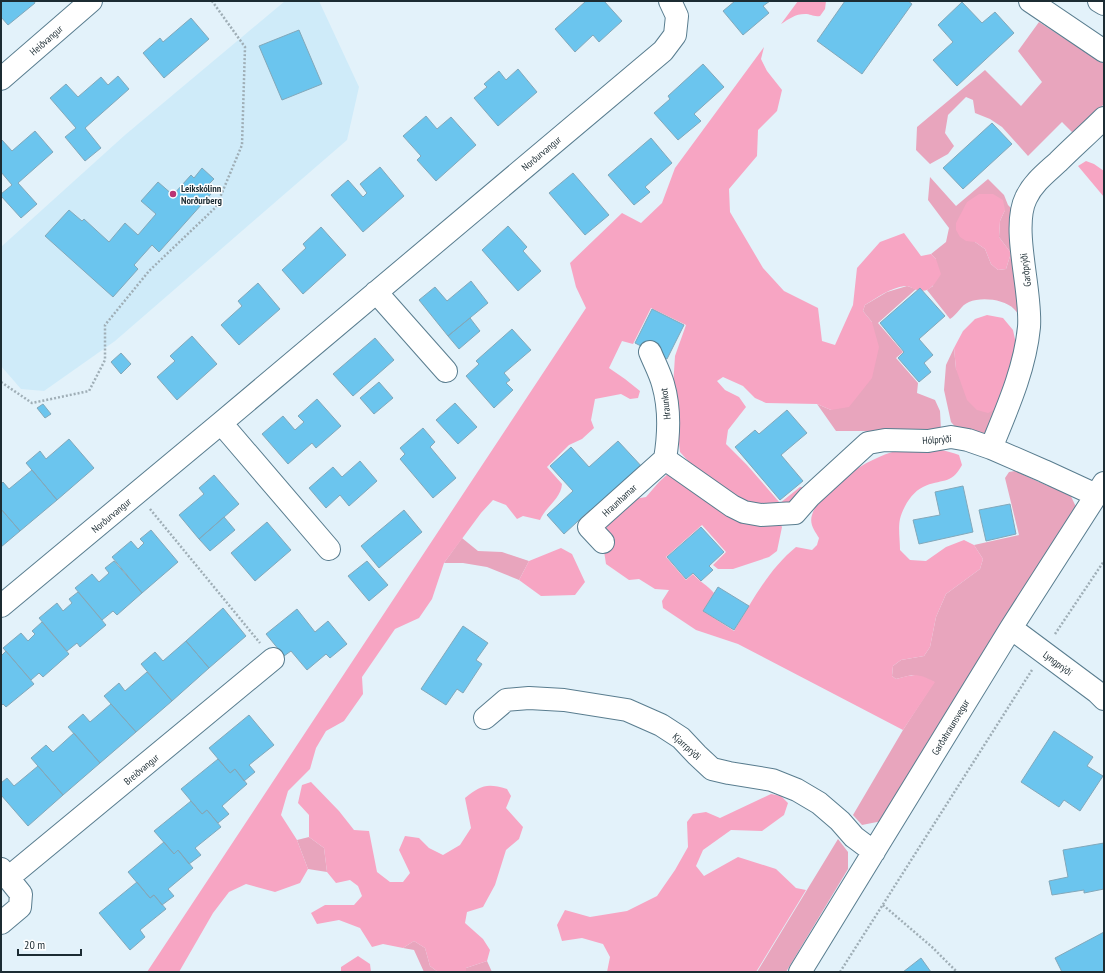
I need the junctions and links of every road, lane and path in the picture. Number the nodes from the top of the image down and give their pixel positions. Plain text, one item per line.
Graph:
1 (91, 1) edge
2 (212, 1) edge
3 (670, 1) edge
4 (1030, 1) edge
5 (1099, 1) edge
6 (1104, 4) edge
7 (1104, 51) edge
8 (1, 79) edge
9 (1104, 118) edge
10 (376, 292) junction
11 (650, 352) dead end
12 (446, 371) dead end
13 (1, 382) edge
14 (221, 423) junction
15 (991, 448) junction
16 (665, 459) junction
17 (1100, 489) edge
18 (137, 494) junction
19 (603, 542) dead end
20 (329, 550) dead end
21 (1104, 561) edge
22 (1, 606) edge
23 (1011, 628) junction
24 (1043, 652) junction
25 (273, 660) joint
26 (1104, 699) edge
27 (485, 718) dead end
28 (874, 852) junction
29 (5, 874) edge
30 (883, 905) junction
31 (1, 923) edge
32 (800, 972) edge
33 (840, 972) edge
34 (957, 972) edge

1 - 8 street, Heiðvangur
2 - 13 path
3 - 10 street, Norðurvangur
4 - 7 street
5 - 6 street
9 - 15 street, Garðprýði
10 - 12 street
10 - 14 street, Norðurvangur
11 - 16 street, Hraunkot
14 - 18 street, Norðurvangur
14 - 20 street
15 - 16 street, Hólprýði
15 - 17 street, Hólprýði
16 - 19 street, Hraunhamar
17 - 23 street, Garðahraunsvegur
18 - 22 street, Norðurvangur
18 - 25 path
21 - 24 path
23 - 24 street, Lyngprýði
23 - 28 street, Garðahraunsvegur
24 - 26 street, Lyngprýði
24 - 30 path
25 - 29 street, Breiðvangur
27 - 28 street, Kjarrprýði
28 - 32 street, Garðahraunsvegur
29 - 31 street, Breiðvangur
30 - 33 path
30 - 34 path

